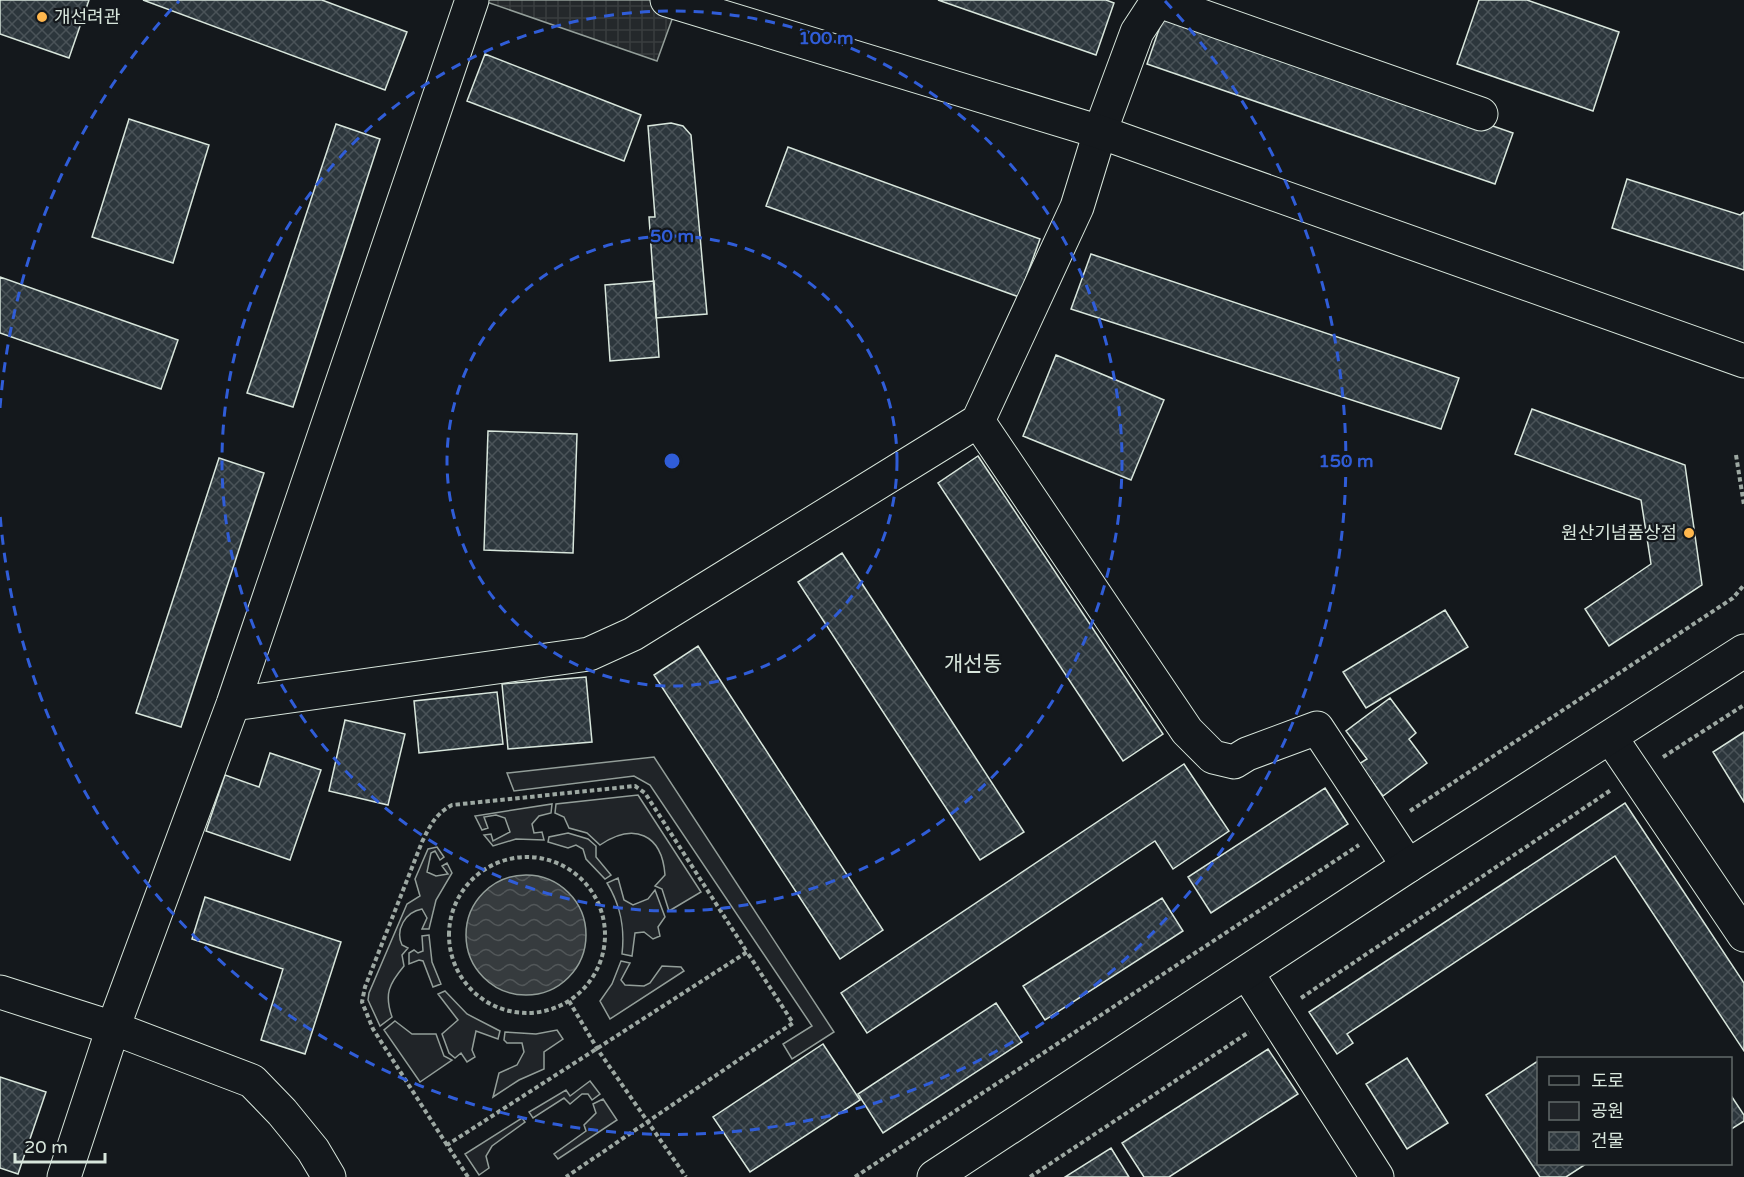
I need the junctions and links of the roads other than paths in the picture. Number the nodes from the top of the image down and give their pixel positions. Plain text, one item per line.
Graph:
1 (472, 0) edge
2 (667, 0) edge
3 (1157, 0) edge
4 (1481, 114) dead end
5 (1100, 132) junction
6 (1744, 361) edge
7 (978, 421) junction
8 (1744, 651) edge
9 (233, 704) junction
10 (1611, 738) junction
11 (1408, 866) junction
12 (1744, 935) edge
13 (1247, 973) junction
14 (0, 992) edge
15 (114, 1028) junction
16 (64, 1177) edge
17 (329, 1177) edge
18 (934, 1177) edge
19 (1377, 1177) edge

1 - 9 street
2 - 5 street
3 - 4 street
3 - 5 street
5 - 6 street
5 - 7 street
7 - 9 street
7 - 11 street
8 - 10 street
9 - 15 street
10 - 11 street
10 - 12 street
11 - 13 street
13 - 18 street
13 - 19 street
14 - 15 street
15 - 16 street
15 - 17 street

